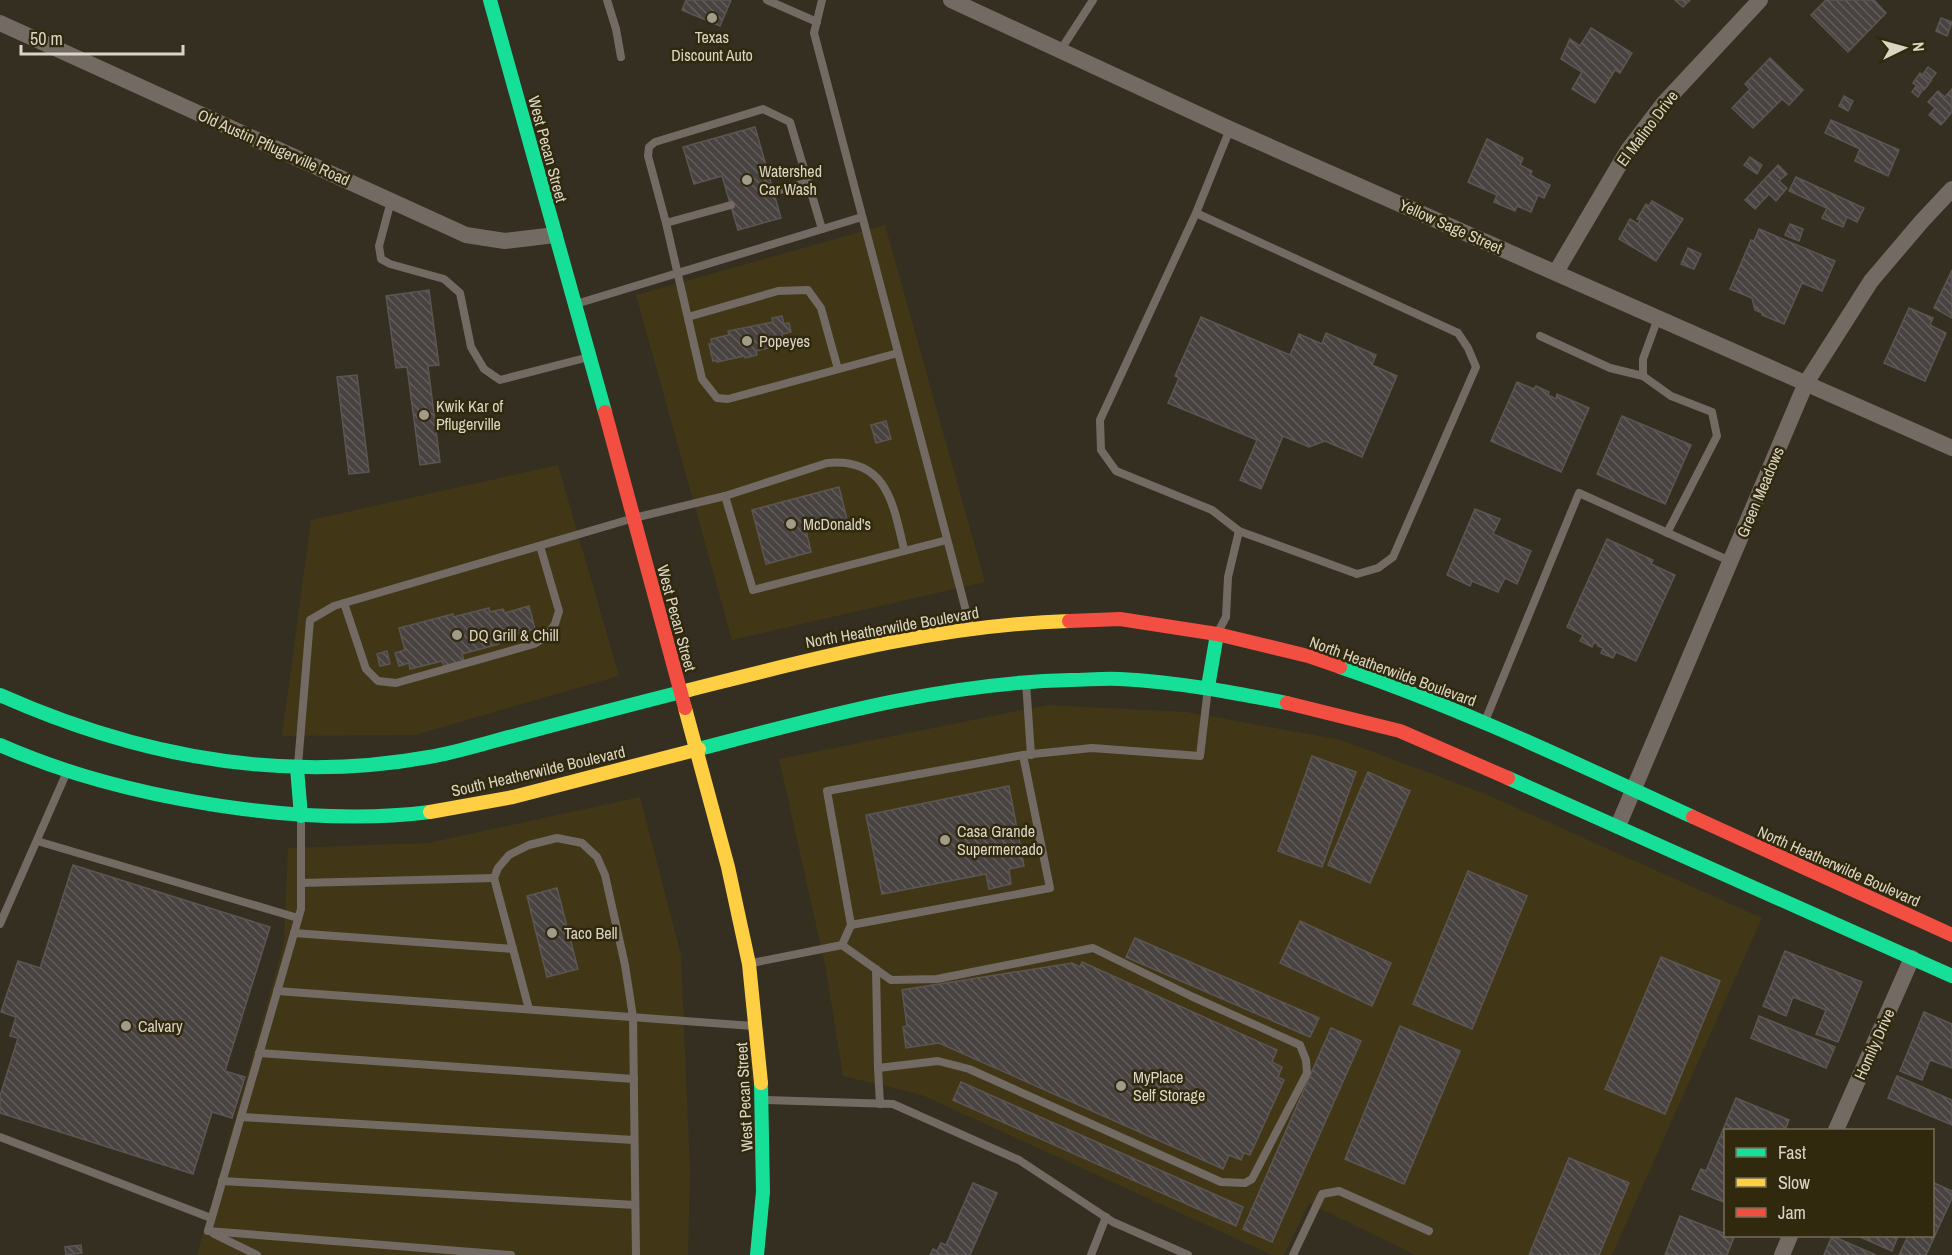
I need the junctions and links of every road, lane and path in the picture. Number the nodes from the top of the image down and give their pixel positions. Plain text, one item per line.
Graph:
1 (490, 0) edge
2 (607, 0) edge
3 (767, 0) edge
4 (822, 0) edge
5 (951, 0) edge
6 (1093, 0) edge
7 (1760, 0) edge
8 (817, 22) junction
9 (0, 23) edge
10 (1060, 51) junction
11 (621, 57) dead end
12 (1230, 129) junction
13 (808, 182) junction
14 (1952, 189) edge
15 (777, 191) dead end
16 (391, 201) junction
17 (731, 205) dead end
18 (1196, 213) junction
19 (862, 217) junction
20 (666, 223) junction
21 (822, 229) junction
22 (555, 235) junction
23 (1556, 272) junction
24 (677, 273) junction
25 (574, 304) junction
26 (688, 317) junction
27 (1658, 318) junction
28 (1540, 336) dead end
29 (898, 353) junction
30 (589, 357) junction
31 (838, 369) junction
32 (1642, 376) junction
33 (1806, 383) junction
34 (1952, 448) edge
35 (725, 496) junction
36 (634, 518) junction
37 (1239, 531) junction
38 (1667, 533) junction
39 (947, 540) junction
40 (540, 546) junction
41 (904, 549) junction
42 (1730, 561) junction
43 (344, 603) junction
44 (971, 628) junction
45 (1217, 634) junction
46 (1026, 681) junction
47 (1208, 687) junction
48 (679, 691) junction
49 (0, 695) edge
50 (1485, 722) junction
51 (0, 745) edge
52 (695, 749) junction
53 (1027, 755) junction
54 (297, 768) junction
55 (67, 771) junction
56 (1632, 790) junction
57 (301, 816) junction
58 (1618, 826) junction
59 (37, 841) junction
60 (494, 878) junction
61 (301, 883) junction
62 (298, 918) junction
63 (0, 924) edge
64 (851, 925) junction
65 (294, 933) junction
66 (1952, 934) edge
67 (842, 945) junction
68 (513, 949) junction
69 (1912, 958) junction
70 (748, 964) junction
71 (876, 969) junction
72 (1952, 976) edge
73 (278, 991) junction
74 (530, 1009) junction
75 (633, 1017) junction
76 (756, 1026) junction
77 (260, 1053) junction
78 (878, 1068) junction
79 (634, 1079) junction
80 (763, 1100) junction
81 (880, 1104) junction
82 (241, 1117) junction
83 (1837, 1129) edge
84 (0, 1137) edge
85 (634, 1140) junction
86 (222, 1181) junction
87 (635, 1205) junction
88 (1106, 1217) junction
89 (211, 1218) junction
90 (208, 1231) junction
91 (1429, 1231) dead end
92 (1790, 1237) edge
93 (455, 1253) edge
94 (257, 1255) edge
95 (511, 1255) edge
96 (636, 1255) edge
97 (757, 1255) edge
98 (1091, 1255) edge
99 (1188, 1255) edge
100 (1293, 1255) edge
101 (1782, 1255) edge

1 - 22 main road, West Pecan Street
2 - 11 lane
3 - 8 lane
4 - 8 lane
5 - 10 street, Yellow Sage Street
6 - 10 lane
7 - 23 street, El Malino Drive
8 - 19 lane
9 - 16 street, Old Austin Pflugerville Road
10 - 12 street, Yellow Sage Street
12 - 18 lane
12 - 23 street, Yellow Sage Street
13 - 15 lane
13 - 20 lane
13 - 21 lane
14 - 33 street, Green Meadows
16 - 22 street, Old Austin Pflugerville Road
16 - 30 lane
17 - 20 lane
18 - 37 lane
18 - 37 lane
19 - 21 lane
19 - 29 lane
20 - 24 lane
21 - 24 lane
22 - 25 main road, West Pecan Street
23 - 27 street, Yellow Sage Street
24 - 25 lane
24 - 26 lane
25 - 30 main road, West Pecan Street
26 - 31 lane
26 - 31 lane
27 - 32 lane
27 - 33 street, Yellow Sage Street
28 - 32 lane
29 - 31 lane
29 - 39 lane
30 - 36 main road, West Pecan Street
32 - 38 lane
33 - 34 street, Yellow Sage Street
33 - 42 street, Green Meadows
35 - 36 lane
35 - 41 lane
35 - 41 lane
36 - 40 lane
36 - 48 main road, West Pecan Street
37 - 45 lane
38 - 42 lane
38 - 50 lane
39 - 41 lane
39 - 44 lane
40 - 43 lane
40 - 43 lane
42 - 56 street, Green Meadows
43 - 54 lane
44 - 45 main road, North Heatherwilde Boulevard
44 - 48 main road, North Heatherwilde Boulevard
45 - 47 main road
45 - 50 main road, North Heatherwilde Boulevard
46 - 47 main road
46 - 52 main road
46 - 53 lane
47 - 53 lane
47 - 58 main road
48 - 52 main road, West Pecan Street
48 - 54 main road
49 - 54 main road
50 - 56 main road, North Heatherwilde Boulevard
51 - 55 main road, South Heatherwilde Boulevard
52 - 57 main road, South Heatherwilde Boulevard
52 - 70 main road, West Pecan Street
53 - 64 lane
53 - 64 lane
54 - 57 main road
55 - 57 main road, South Heatherwilde Boulevard
55 - 59 lane
56 - 58 street, Green Meadows
56 - 66 main road, North Heatherwilde Boulevard
57 - 61 lane
58 - 69 main road
59 - 62 lane
59 - 63 lane
60 - 61 lane
60 - 68 lane
60 - 75 lane
61 - 62 lane
62 - 65 lane
64 - 67 lane
65 - 68 lane
65 - 73 lane
67 - 70 lane
67 - 71 lane
68 - 74 lane
69 - 72 main road
69 - 83 street, Homily Drive
70 - 76 main road, West Pecan Street
71 - 78 lane
71 - 78 lane
73 - 74 lane
73 - 77 lane
74 - 75 lane
75 - 76 lane
75 - 79 lane
76 - 80 main road, West Pecan Street
77 - 79 lane
77 - 82 lane
78 - 81 lane
79 - 85 lane
80 - 81 lane
80 - 97 main road, West Pecan Street
81 - 88 lane
82 - 85 lane
82 - 86 lane
84 - 89 lane
85 - 87 lane
86 - 87 lane
86 - 89 lane
87 - 96 lane
88 - 98 lane
88 - 99 lane
89 - 90 lane
90 - 93 lane
90 - 94 lane
91 - 100 lane
92 - 101 street
93 - 95 lane

